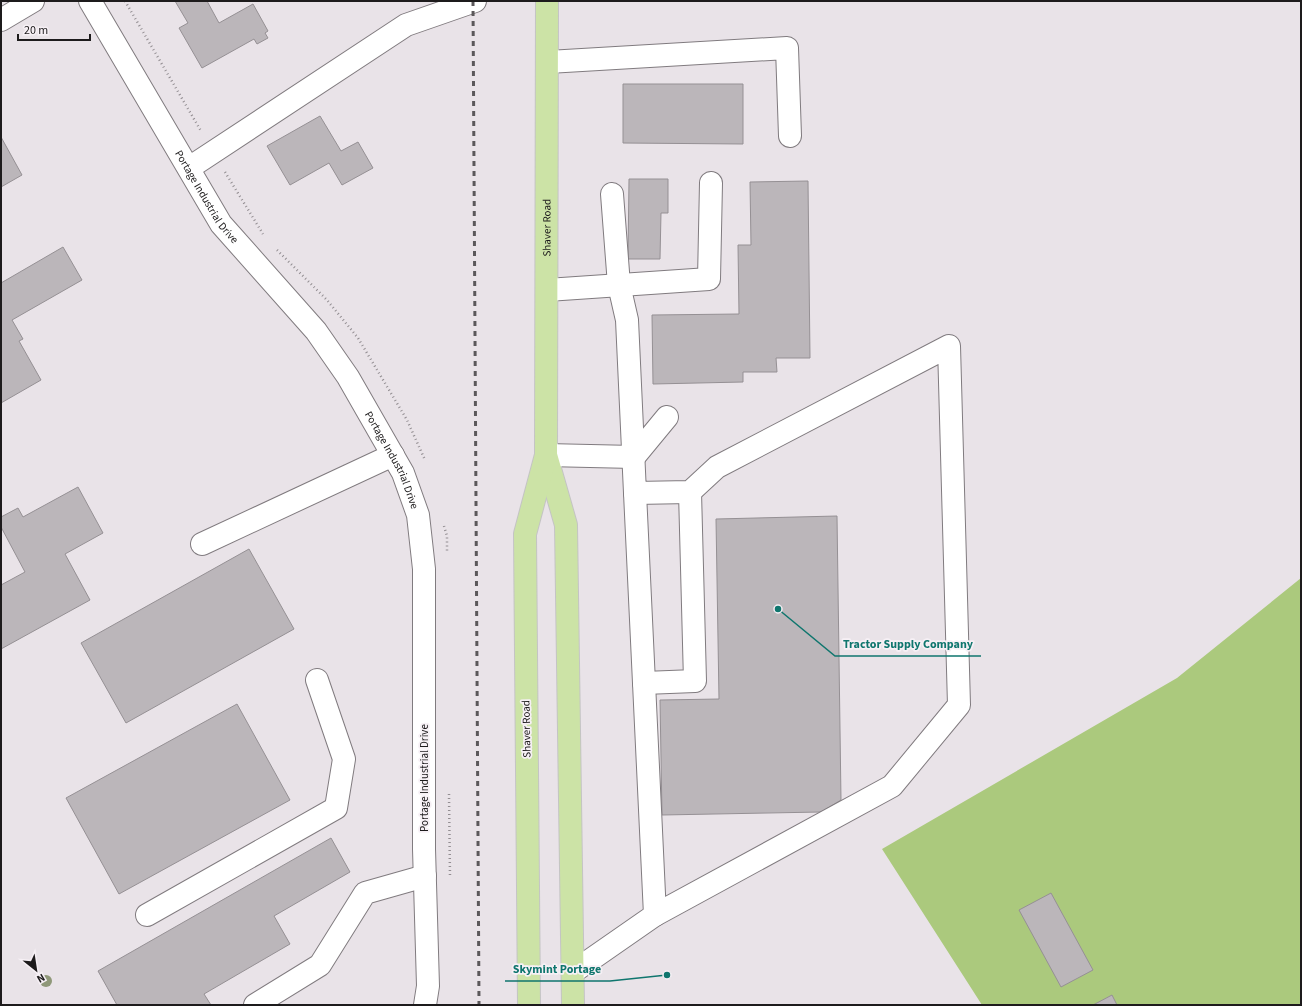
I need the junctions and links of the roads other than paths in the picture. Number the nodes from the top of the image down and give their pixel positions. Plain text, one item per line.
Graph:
1 (33, 1) edge
2 (90, 1) edge
3 (474, 1) edge
4 (547, 1) edge
5 (5, 12) edge
6 (548, 62) junction
7 (790, 136) dead end
8 (188, 168) junction
9 (711, 182) dead end
10 (612, 194) dead end
11 (619, 285) junction
12 (547, 290) junction
13 (667, 417) dead end
14 (392, 455) junction
15 (546, 455) junction
16 (634, 457) junction
17 (690, 492) junction
18 (635, 493) junction
19 (202, 544) dead end
20 (317, 680) dead end
21 (644, 683) junction
22 (425, 876) junction
23 (147, 915) dead end
24 (655, 915) junction
25 (573, 972) junction
26 (255, 1005) edge
27 (425, 1005) edge
28 (529, 1005) edge
29 (573, 1005) edge

1 - 5 street
2 - 8 street, Portage Industrial Drive
3 - 8 street
4 - 6 main road, Shaver Road
6 - 7 street
6 - 12 main road, Shaver Road
8 - 14 street, Portage Industrial Drive
9 - 11 street
10 - 11 street
11 - 12 street
11 - 16 street
12 - 15 main road, Shaver Road
13 - 16 street
14 - 19 street
14 - 22 street, Portage Industrial Drive
15 - 16 street
15 - 25 main road, Shaver Road
15 - 28 main road, Shaver Road
16 - 18 street
17 - 18 street
17 - 21 street
17 - 24 street
18 - 21 street
20 - 23 street
21 - 24 street
22 - 26 street
22 - 27 street, Portage Industrial Drive
24 - 25 street
25 - 29 main road, Shaver Road

